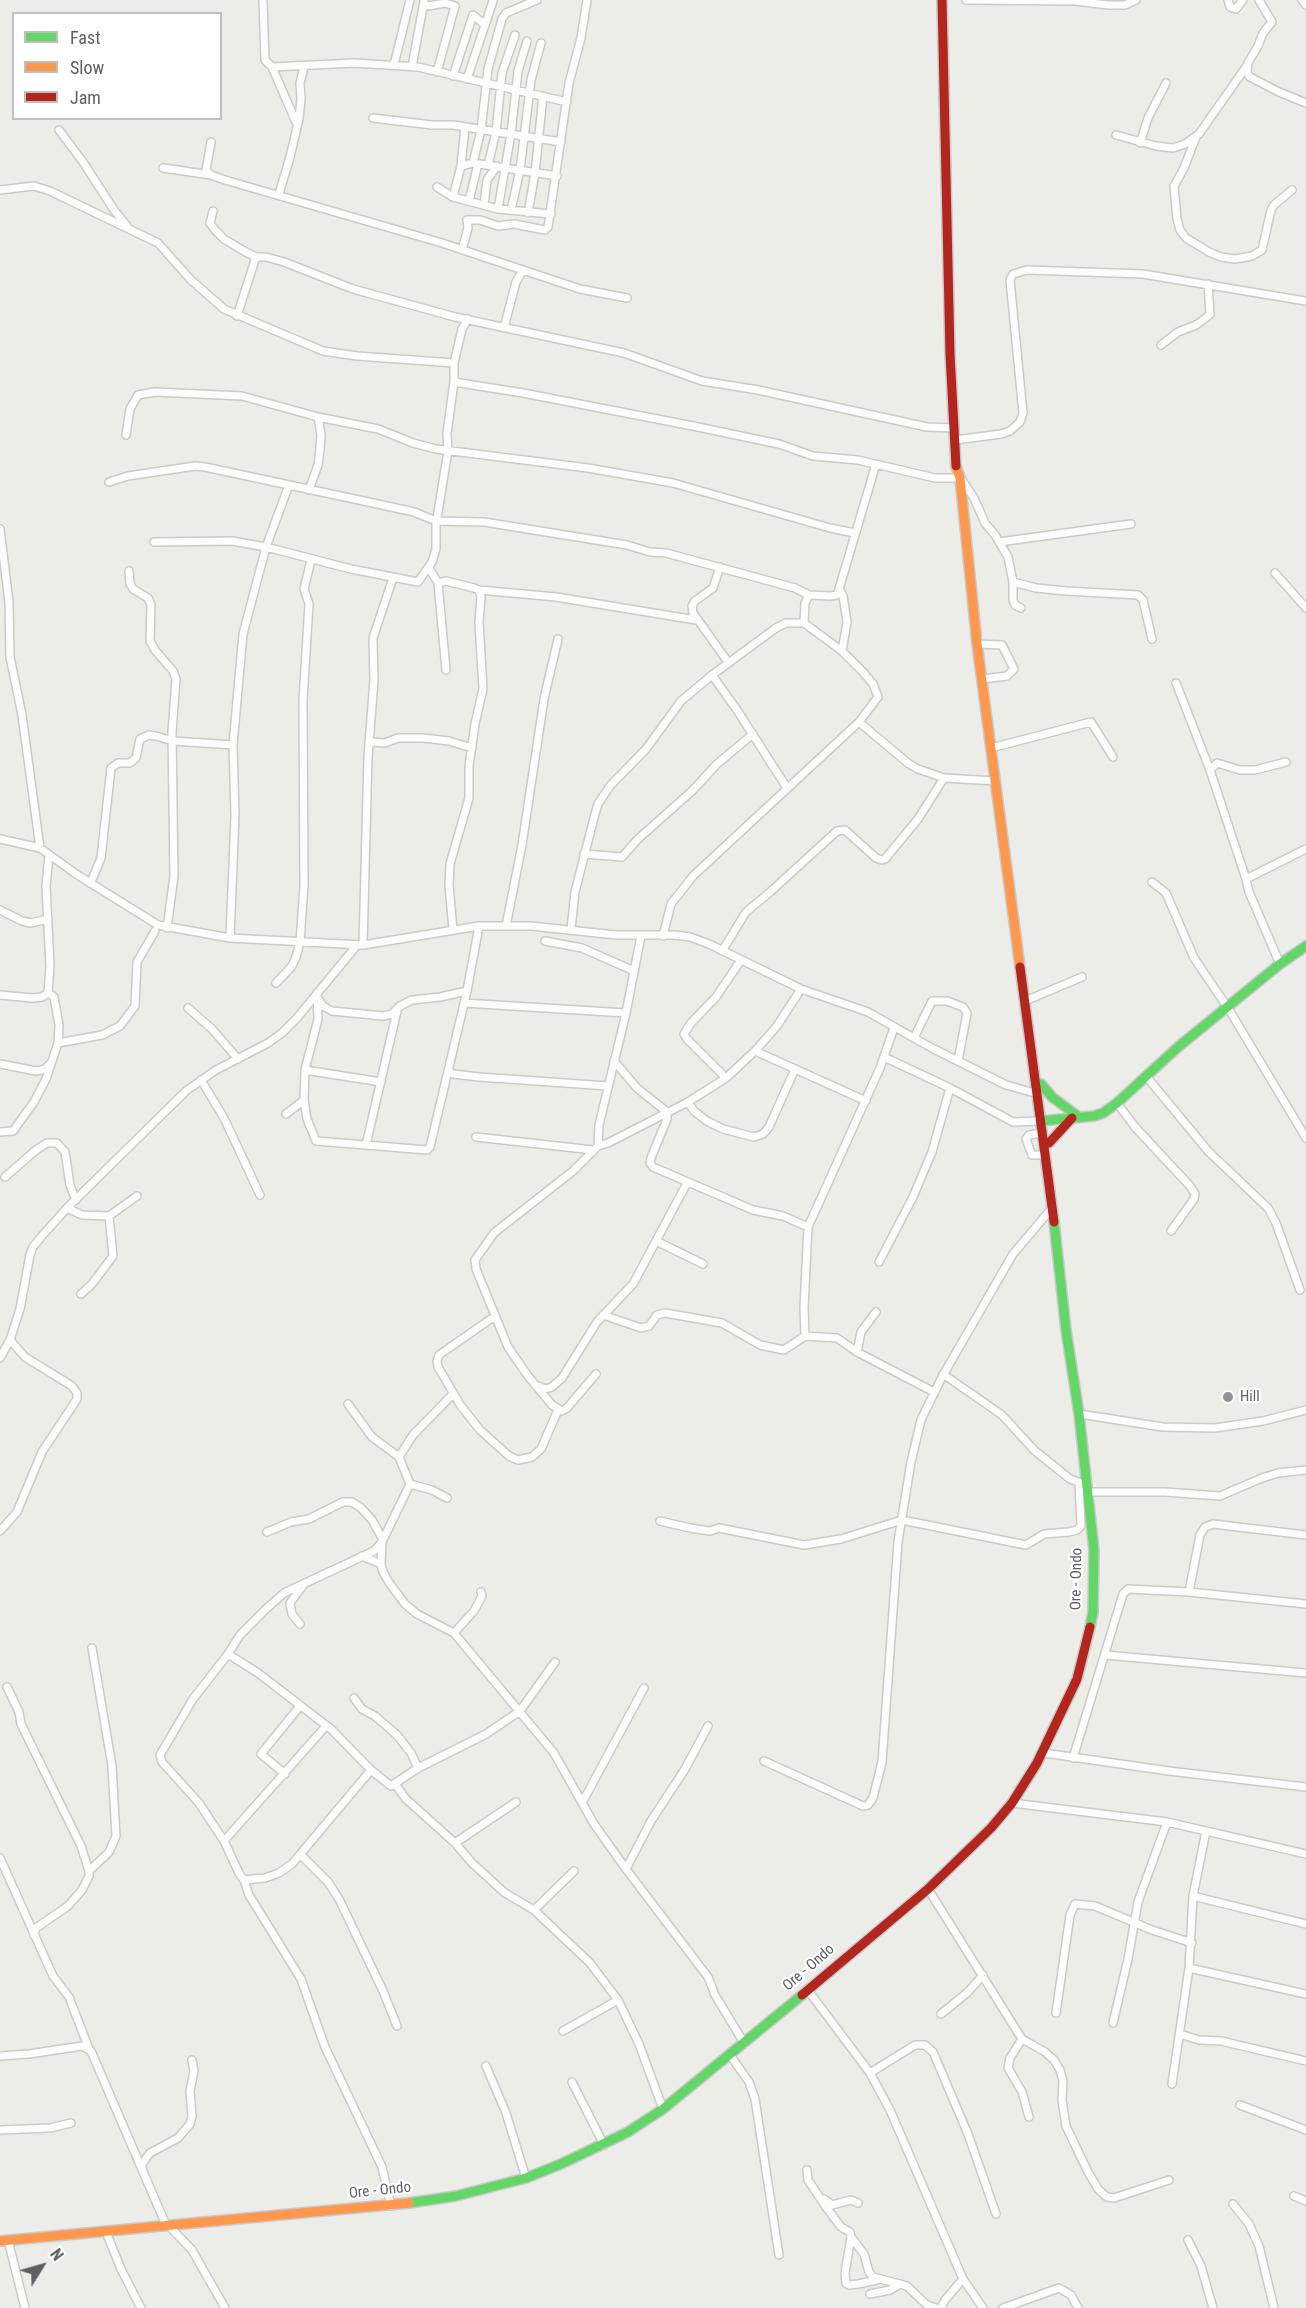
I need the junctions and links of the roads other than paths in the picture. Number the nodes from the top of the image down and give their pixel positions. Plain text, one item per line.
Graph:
1 (263, 0) edge
2 (410, 0) edge
3 (537, 0) edge
4 (587, 0) edge
5 (942, 0) edge
6 (966, 0) edge
7 (1136, 0) edge
8 (1227, 0) edge
9 (1243, 0) edge
10 (1259, 0) edge
11 (1302, 0) edge
12 (493, 1) edge
13 (424, 2) edge
14 (1306, 5) edge
15 (484, 24) junction
16 (515, 35) dead end
17 (527, 41) dead end
18 (542, 43) dead end
19 (394, 65) junction
20 (272, 67) junction
21 (304, 67) junction
22 (412, 67) junction
23 (1246, 68) junction
24 (437, 72) junction
25 (453, 76) junction
26 (467, 80) junction
27 (1166, 83) dead end
28 (487, 85) junction
29 (500, 87) junction
30 (516, 90) junction
31 (529, 93) junction
32 (543, 96) junction
33 (567, 102) junction
34 (1306, 103) edge
35 (373, 118) dead end
36 (297, 122) junction
37 (465, 127) junction
38 (59, 130) dead end
39 (481, 130) junction
40 (496, 132) junction
41 (511, 134) junction
42 (1116, 135) dead end
43 (524, 136) junction
44 (1196, 137) junction
45 (539, 139) junction
46 (211, 142) dead end
47 (561, 142) junction
48 (1140, 143) junction
49 (463, 156) junction
50 (476, 163) junction
51 (488, 165) junction
52 (461, 166) junction
53 (500, 167) junction
54 (163, 168) dead end
55 (520, 170) junction
56 (535, 172) junction
57 (211, 175) junction
58 (557, 176) junction
59 (437, 187) dead end
60 (0, 190) edge
61 (1292, 190) dead end
62 (279, 194) junction
63 (453, 197) junction
64 (469, 201) junction
65 (484, 205) junction
66 (498, 209) junction
67 (511, 210) junction
68 (213, 211) dead end
69 (528, 213) junction
70 (551, 213) junction
71 (131, 230) junction
72 (462, 250) junction
73 (256, 257) junction
74 (523, 270) junction
75 (1208, 284) junction
76 (627, 298) dead end
77 (1306, 301) edge
78 (237, 316) junction
79 (468, 319) junction
80 (504, 328) junction
81 (1161, 345) dead end
82 (454, 363) junction
83 (454, 382) junction
84 (318, 417) junction
85 (954, 428) junction
86 (126, 435) dead end
87 (956, 440) junction
88 (448, 451) junction
89 (876, 464) junction
90 (958, 474) junction
91 (109, 482) dead end
92 (289, 485) junction
93 (309, 490) junction
94 (436, 520) junction
95 (1131, 524) dead end
96 (0, 530) edge
97 (855, 533) junction
98 (154, 542) dead end
99 (999, 542) junction
100 (266, 547) junction
101 (2, 557) edge
102 (311, 560) junction
103 (720, 567) junction
104 (429, 568) junction
105 (129, 570) dead end
106 (1275, 573) dead end
107 (393, 578) junction
108 (1013, 582) junction
109 (438, 583) junction
110 (839, 589) junction
111 (479, 590) junction
112 (809, 595) junction
113 (1021, 608) dead end
114 (1306, 608) edge
115 (696, 620) junction
116 (804, 622) junction
117 (558, 639) dead end
118 (1152, 639) dead end
119 (977, 644) junction
120 (842, 651) junction
121 (0, 657) edge
122 (9, 657) junction
123 (728, 662) junction
124 (446, 670) dead end
125 (712, 675) junction
126 (982, 679) junction
127 (1176, 683) dead end
128 (859, 722) junction
129 (753, 734) junction
130 (172, 741) junction
131 (369, 744) junction
132 (232, 745) junction
133 (991, 747) junction
134 (472, 748) junction
135 (1113, 757) dead end
136 (1286, 762) dead end
137 (1210, 770) junction
138 (944, 778) junction
139 (996, 781) junction
140 (787, 788) junction
141 (0, 839) edge
142 (40, 848) junction
143 (1306, 849) edge
144 (50, 855) junction
145 (584, 855) junction
146 (1246, 879) junction
147 (91, 882) junction
148 (1152, 882) dead end
149 (0, 910) edge
150 (48, 919) junction
151 (479, 926) junction
152 (506, 926) junction
153 (167, 928) junction
154 (571, 929) junction
155 (453, 930) junction
156 (155, 931) dead end
157 (641, 936) junction
158 (663, 936) junction
159 (230, 938) junction
160 (545, 941) dead end
161 (300, 942) junction
162 (360, 945) junction
163 (1306, 946) edge
164 (723, 951) junction
165 (741, 960) junction
166 (1280, 964) junction
167 (634, 971) junction
168 (1082, 976) dead end
169 (276, 982) dead end
170 (801, 989) junction
171 (467, 991) junction
172 (48, 993) junction
173 (317, 993) junction
174 (0, 995) edge
175 (1025, 1001) junction
176 (464, 1003) junction
177 (188, 1008) dead end
178 (1228, 1008) junction
179 (397, 1011) junction
180 (626, 1013) junction
181 (894, 1028) junction
182 (1029, 1031) junction
183 (914, 1038) junction
184 (58, 1043) junction
185 (755, 1051) junction
186 (884, 1057) junction
187 (238, 1059) junction
188 (614, 1061) junction
189 (958, 1061) junction
190 (0, 1064) edge
191 (50, 1064) junction
192 (795, 1069) junction
193 (305, 1070) junction
194 (448, 1071) junction
195 (1146, 1076) junction
196 (726, 1078) junction
197 (201, 1080) junction
198 (381, 1082) junction
199 (1041, 1084) junction
200 (608, 1086) junction
201 (950, 1088) junction
202 (1035, 1093) junction
203 (304, 1100) junction
204 (866, 1101) junction
205 (688, 1102) junction
206 (1117, 1103) junction
207 (667, 1112) junction
208 (286, 1114) dead end
209 (1075, 1118) junction
210 (1043, 1121) junction
211 (0, 1132) edge
212 (1041, 1133) junction
213 (476, 1137) dead end
214 (1306, 1138) edge
215 (1048, 1143) junction
216 (366, 1145) junction
217 (596, 1148) junction
218 (1044, 1155) junction
219 (5, 1177) dead end
220 (687, 1183) junction
221 (260, 1195) dead end
222 (137, 1196) dead end
223 (76, 1200) junction
224 (1051, 1204) junction
225 (67, 1208) junction
226 (109, 1216) junction
227 (808, 1227) junction
228 (1171, 1231) dead end
229 (656, 1241) junction
230 (879, 1262) dead end
231 (703, 1264) dead end
232 (1300, 1290) dead end
233 (81, 1294) dead end
234 (876, 1312) dead end
235 (603, 1315) junction
236 (495, 1316) junction
237 (805, 1336) junction
238 (10, 1340) junction
239 (857, 1352) junction
240 (0, 1358) edge
241 (596, 1374) dead end
242 (943, 1374) junction
243 (536, 1385) junction
244 (934, 1392) junction
245 (453, 1394) junction
246 (348, 1404) dead end
247 (558, 1410) junction
248 (1306, 1410) edge
249 (1079, 1414) junction
250 (399, 1456) junction
251 (1306, 1470) edge
252 (410, 1484) junction
253 (1085, 1486) junction
254 (447, 1498) dead end
255 (902, 1520) junction
256 (660, 1521) dead end
257 (0, 1531) edge
258 (267, 1532) dead end
259 (1306, 1535) edge
260 (382, 1542) junction
261 (362, 1556) junction
262 (381, 1564) junction
263 (305, 1582) junction
264 (481, 1592) dead end
265 (1189, 1592) junction
266 (1306, 1604) edge
267 (300, 1624) dead end
268 (454, 1633) junction
269 (92, 1648) dead end
270 (228, 1654) junction
271 (1105, 1655) junction
272 (555, 1662) dead end
273 (1306, 1673) edge
274 (8, 1688) dead end
275 (644, 1688) dead end
276 (354, 1698) dead end
277 (300, 1706) junction
278 (520, 1711) junction
279 (326, 1726) junction
280 (708, 1726) dead end
281 (1044, 1753) junction
282 (1073, 1758) junction
283 (764, 1761) dead end
284 (418, 1768) junction
285 (371, 1770) junction
286 (285, 1774) junction
287 (395, 1784) junction
288 (1306, 1786) edge
289 (516, 1802) dead end
290 (582, 1803) junction
291 (1012, 1803) junction
292 (1167, 1822) junction
293 (1206, 1831) junction
294 (224, 1841) junction
295 (455, 1843) junction
296 (1306, 1854) edge
297 (301, 1855) junction
298 (0, 1858) edge
299 (626, 1869) junction
300 (89, 1871) junction
301 (574, 1871) dead end
302 (244, 1880) junction
303 (928, 1889) junction
304 (1193, 1896) junction
305 (534, 1911) junction
306 (1136, 1922) junction
307 (1306, 1924) edge
308 (34, 1935) junction
309 (1192, 1943) junction
310 (1190, 1968) junction
311 (983, 1975) junction
312 (807, 1989) junction
313 (1306, 1994) edge
314 (618, 2000) junction
315 (1056, 2013) dead end
316 (941, 2014) dead end
317 (1113, 2023) dead end
318 (397, 2026) dead end
319 (563, 2031) dead end
320 (1180, 2034) junction
321 (1022, 2040) junction
322 (744, 2043) junction
323 (89, 2049) junction
324 (730, 2055) junction
325 (0, 2056) edge
326 (192, 2060) dead end
327 (1306, 2061) edge
328 (486, 2066) dead end
329 (870, 2073) junction
330 (572, 2082) dead end
331 (1172, 2084) dead end
332 (1240, 2105) dead end
333 (663, 2109) junction
334 (1029, 2117) dead end
335 (71, 2123) dead end
336 (0, 2130) edge
337 (1306, 2130) edge
338 (604, 2145) junction
339 (142, 2168) junction
340 (807, 2170) dead end
341 (526, 2178) junction
342 (1169, 2180) dead end
343 (1294, 2196) dead end
344 (822, 2198) junction
345 (1306, 2201) edge
346 (858, 2203) dead end
347 (1233, 2204) dead end
348 (391, 2206) junction
349 (996, 2214) dead end
350 (167, 2225) junction
351 (106, 2232) junction
352 (851, 2237) junction
353 (1188, 2240) dead end
354 (4, 2241) edge
355 (779, 2255) dead end
356 (963, 2279) junction
357 (877, 2280) junction
358 (900, 2284) junction
359 (870, 2294) dead end
360 (25, 2308) edge
361 (141, 2308) edge
362 (225, 2308) edge
363 (936, 2308) edge
364 (941, 2308) edge
365 (983, 2308) edge
366 (1003, 2308) edge
367 (1078, 2308) edge
368 (1213, 2308) edge
369 (1274, 2308) edge

1 - 20 street
2 - 19 street
3 - 28 street
4 - 33 street
5 - 85 main road
6 - 7 street
8 - 9 street
10 - 23 street
11 - 14 street
12 - 15 street
13 - 22 street
13 - 24 street
15 - 25 street
15 - 26 street
16 - 29 street
17 - 30 street
18 - 31 street
19 - 21 street
19 - 22 street
20 - 21 street
20 - 36 street
21 - 36 street
22 - 24 street
23 - 34 street
23 - 44 street
24 - 25 street
25 - 26 street
26 - 28 street
27 - 48 street
28 - 29 street
28 - 39 street
29 - 30 street
29 - 40 street
30 - 31 street
30 - 41 street
31 - 32 street
31 - 43 street
32 - 33 street
32 - 45 street
33 - 47 street
35 - 37 street
36 - 62 street
37 - 39 street
37 - 49 street
38 - 71 street
39 - 40 street
39 - 50 street
40 - 41 street
40 - 51 street
41 - 43 street
41 - 53 street
42 - 48 street
43 - 45 street
43 - 55 street
44 - 48 street
44 - 61 street
45 - 47 street
45 - 56 street
46 - 57 street
47 - 58 street
49 - 50 street
49 - 52 street
50 - 51 street
50 - 52 street
50 - 64 street
51 - 53 street
52 - 63 street
53 - 55 street
53 - 65 street
53 - 66 street
54 - 57 street
55 - 56 street
55 - 67 street
56 - 58 street
56 - 69 street
57 - 62 street
58 - 70 street
59 - 63 street
60 - 71 street
62 - 72 street
63 - 64 street
64 - 65 street
65 - 66 street
66 - 67 street
67 - 69 street
68 - 73 street
69 - 70 street
70 - 72 street
71 - 78 street
72 - 74 street
73 - 78 street
73 - 79 street
74 - 76 street
74 - 80 street
75 - 77 street
75 - 81 street
75 - 87 street
78 - 82 street
79 - 80 street
79 - 82 street
80 - 85 street
82 - 83 street
83 - 88 street
83 - 89 street
84 - 86 street
84 - 88 street
84 - 93 street
85 - 87 main road
87 - 90 main road
88 - 94 street
88 - 97 street
89 - 90 street
89 - 97 street
90 - 99 street
90 - 119 main road
91 - 92 street
92 - 93 street
92 - 100 street
93 - 94 street
94 - 103 street
94 - 104 street
95 - 99 street
96 - 101 street
97 - 110 street
98 - 100 street
99 - 108 street
100 - 102 street
100 - 132 street
101 - 122 street
102 - 107 street
102 - 161 street
103 - 112 street
103 - 115 street
104 - 107 street
104 - 109 street
105 - 130 street
106 - 114 street
107 - 131 street
108 - 113 street
108 - 118 street
109 - 111 street
109 - 124 street
110 - 112 street
110 - 120 street
111 - 115 street
111 - 134 street
112 - 116 street
115 - 123 street
116 - 120 street
116 - 123 street
117 - 152 street
119 - 126 main road
119 - 126 street
120 - 128 street
121 - 122 street
122 - 142 street
123 - 125 street
125 - 129 street
125 - 145 street
126 - 133 main road
127 - 137 street
128 - 138 street
128 - 140 street
129 - 140 street
129 - 145 street
130 - 132 street
130 - 147 street
130 - 153 street
131 - 134 street
131 - 162 street
132 - 159 street
133 - 135 street
133 - 139 main road
134 - 155 street
136 - 137 street
137 - 146 street
138 - 139 street
138 - 164 street
139 - 175 main road
140 - 158 street
141 - 142 street
142 - 144 street
143 - 146 street
144 - 147 street
144 - 150 street
145 - 154 street
146 - 166 street
147 - 153 street
148 - 178 street
149 - 150 street
150 - 172 street
151 - 152 street
151 - 155 street
151 - 171 street
152 - 154 street
153 - 159 street
154 - 157 street
155 - 162 street
156 - 184 street
157 - 158 street
157 - 167 street
158 - 164 street
159 - 161 street
160 - 167 street
161 - 162 street
161 - 169 street
162 - 173 street
163 - 166 main road
164 - 165 street
165 - 170 street
165 - 196 street
166 - 178 main road
167 - 180 street
168 - 175 street
170 - 181 street
170 - 185 street
171 - 176 street
171 - 179 street
172 - 174 street
172 - 184 street
173 - 179 street
173 - 187 street
173 - 193 street
175 - 182 main road
176 - 180 street
176 - 194 street
177 - 187 street
178 - 195 main road
178 - 214 street
179 - 198 street
180 - 188 street
181 - 183 street
181 - 186 street
182 - 199 main road
182 - 202 main road
183 - 189 street
183 - 189 street
184 - 191 street
185 - 192 street
185 - 196 street
186 - 201 street
186 - 204 street
187 - 197 street
188 - 200 street
188 - 207 street
189 - 202 street
190 - 191 street
191 - 211 street
192 - 204 street
192 - 205 street
193 - 198 street
193 - 203 street
194 - 200 street
194 - 216 street
195 - 206 main road
195 - 232 street
196 - 205 street
197 - 221 street
197 - 223 street
198 - 216 street
199 - 209 main road
199 - 210 main road
200 - 217 street
201 - 210 street
201 - 230 street
202 - 210 main road
203 - 208 street
203 - 216 street
204 - 227 street
205 - 207 street
206 - 209 main road
206 - 228 street
207 - 217 street
207 - 220 street
209 - 210 main road
209 - 215 main road
210 - 212 main road
210 - 215 main road
212 - 218 main road
212 - 218 street
213 - 217 street
215 - 224 main road
217 - 236 street
218 - 224 main road
219 - 223 street
220 - 227 street
220 - 229 street
222 - 226 street
223 - 225 street
224 - 242 street
224 - 249 main road, Ore - Ondo
225 - 226 street
225 - 238 street
226 - 233 street
227 - 237 street
229 - 231 street
229 - 235 street
234 - 239 street
235 - 237 street
235 - 243 street
236 - 243 street
236 - 245 street
237 - 239 street
238 - 240 street
238 - 257 street
239 - 244 street
241 - 247 street
242 - 244 street
242 - 253 street
243 - 247 street
244 - 255 street
245 - 247 street
245 - 250 street
246 - 250 street
248 - 249 street
249 - 253 main road, Ore - Ondo
250 - 252 street
251 - 253 street
252 - 254 street
252 - 260 street
253 - 255 street
253 - 281 main road, Ore - Ondo
255 - 256 street
255 - 283 street
258 - 260 street
259 - 265 street
260 - 261 street
260 - 262 street
261 - 262 street
261 - 263 street
262 - 268 street
263 - 267 street
263 - 270 street
264 - 268 street
265 - 266 street
265 - 271 street
268 - 278 street
269 - 300 street
270 - 277 street
270 - 294 street
271 - 273 street
271 - 282 street
272 - 278 street
274 - 300 street
275 - 290 street
276 - 284 street
277 - 279 street
277 - 286 street
278 - 284 street
278 - 290 street
279 - 285 street
279 - 286 street
280 - 299 street
281 - 282 street
281 - 291 main road, Ore - Ondo
282 - 288 street
284 - 287 street
285 - 287 street
285 - 297 street
286 - 294 street
287 - 295 street
289 - 295 street
290 - 299 street
291 - 292 street
291 - 303 main road, Ore - Ondo
292 - 293 street
292 - 306 street
293 - 296 street
293 - 304 street
294 - 302 street
295 - 305 street
297 - 302 street
297 - 318 street
298 - 308 street
299 - 322 street
300 - 308 street
301 - 305 street
302 - 348 street
303 - 311 street
303 - 312 main road, Ore - Ondo
304 - 307 street
304 - 309 street
305 - 314 street
306 - 309 street
306 - 315 street
306 - 317 street
308 - 323 street
309 - 310 street
310 - 313 street
310 - 320 street
311 - 316 street
311 - 321 street
312 - 322 main road, Ore - Ondo
312 - 329 street
314 - 319 street
314 - 333 street
320 - 327 street
320 - 331 street
321 - 334 street
321 - 342 street
322 - 324 main road, Ore - Ondo
323 - 325 street
323 - 339 street
324 - 333 main road, Ore - Ondo
324 - 355 street
326 - 339 street
328 - 341 street
329 - 349 street
329 - 356 street
330 - 338 street
332 - 337 street
333 - 338 main road, Ore - Ondo
335 - 336 street
338 - 341 main road, Ore - Ondo
339 - 350 street
340 - 344 street
341 - 348 main road, Ore - Ondo
343 - 345 street
344 - 346 street
344 - 352 street
347 - 369 street
348 - 350 main road, Ore - Ondo
350 - 351 main road, Ore - Ondo
350 - 362 street
351 - 354 main road, Ore - Ondo
351 - 361 street
352 - 357 street
352 - 357 street
353 - 368 street
354 - 360 street
356 - 364 street
356 - 365 street
357 - 358 street
358 - 359 street
358 - 363 street
366 - 367 street

